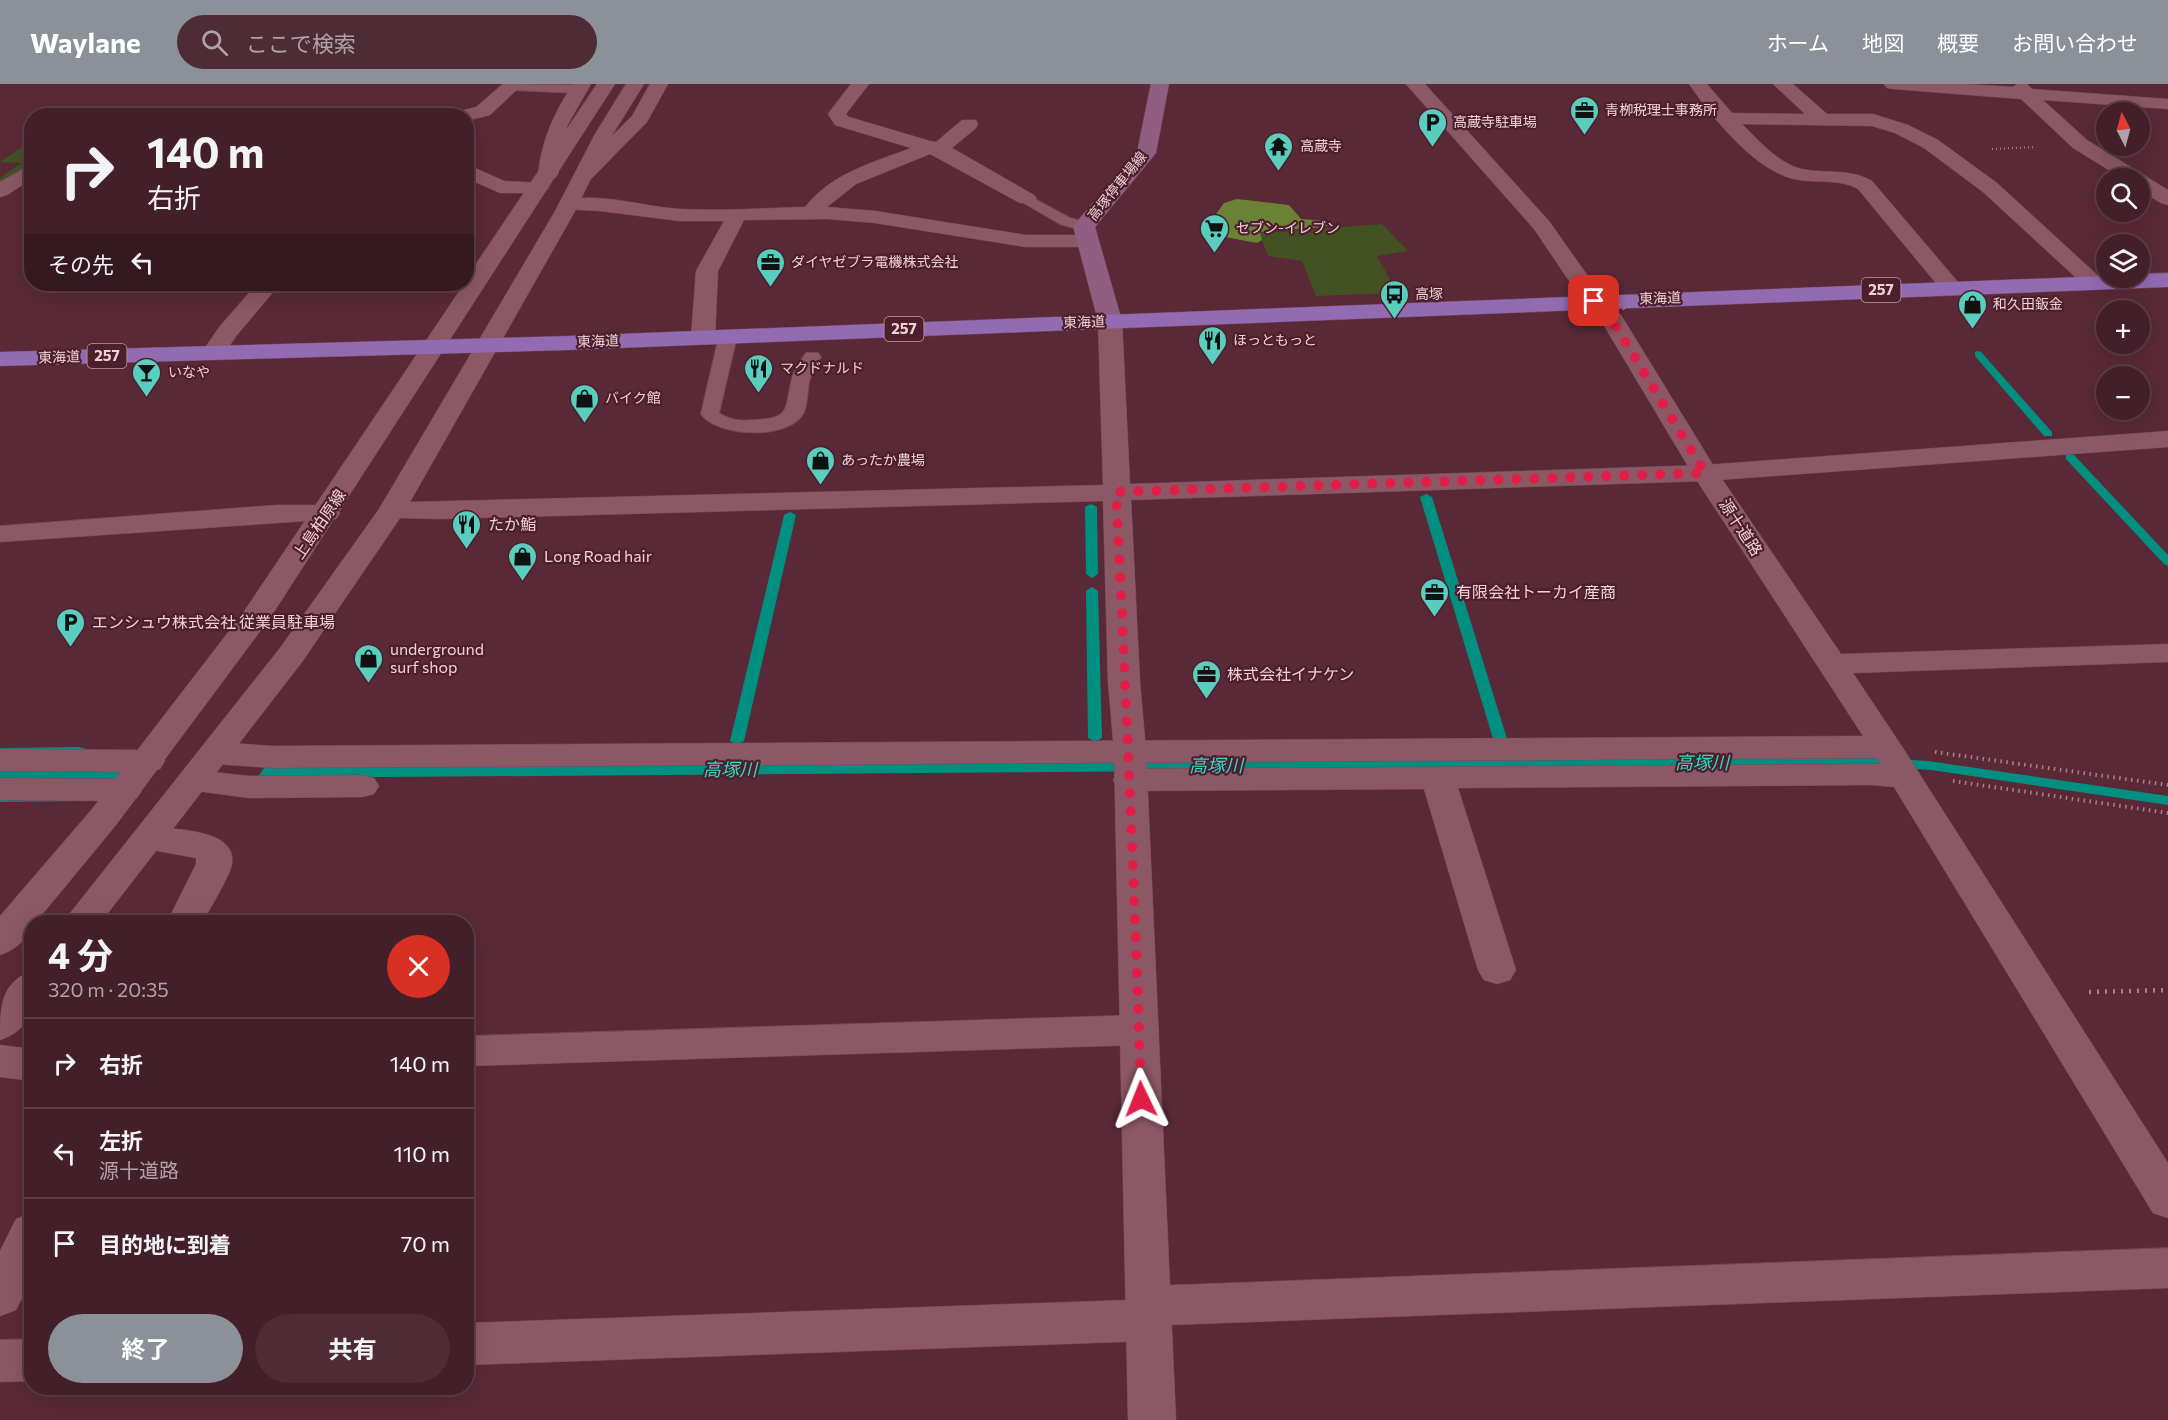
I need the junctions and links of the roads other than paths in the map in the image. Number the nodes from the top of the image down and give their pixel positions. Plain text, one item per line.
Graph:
1 (606, 84) edge
2 (635, 84) edge
3 (659, 84) edge
4 (860, 84) edge
5 (1160, 84) edge
6 (1415, 84) edge
7 (1698, 84) edge
8 (1782, 84) edge
9 (1893, 84) edge
10 (513, 85) edge
11 (580, 87) edge
12 (2023, 90) edge
13 (2168, 104) edge
14 (474, 113) edge
15 (1725, 118) junction
16 (1822, 119) junction
17 (969, 123) dead end
18 (933, 148) junction
19 (2119, 168) edge
20 (474, 174) edge
21 (24, 175) edge
22 (584, 175) junction
23 (544, 181) junction
24 (2150, 188) edge
25 (0, 191) edge
26 (1027, 199) joint
27 (2168, 200) edge
28 (568, 205) junction
29 (812, 212) junction
30 (734, 214) junction
31 (1085, 234) junction
32 (2168, 280) edge
33 (2094, 282) junction
34 (474, 288) edge
35 (1952, 288) junction
36 (1597, 290) junction
37 (263, 291) edge
38 (472, 291) edge
39 (1110, 321) junction
40 (728, 336) junction
41 (703, 337) junction
42 (488, 344) junction
43 (436, 346) junction
44 (214, 352) junction
45 (812, 357) dead end
46 (0, 359) edge
47 (2168, 439) edge
48 (1705, 473) junction
49 (1116, 492) junction
50 (392, 510) junction
51 (326, 513) junction
52 (0, 534) edge
53 (2168, 653) edge
54 (1832, 664) junction
55 (216, 753) junction
56 (0, 760) edge
57 (148, 761) junction
58 (1895, 762) junction
59 (1130, 766) junction
60 (1438, 778) junction
61 (194, 781) junction
62 (362, 786) dead end
63 (0, 789) edge
64 (125, 790) junction
65 (148, 839) junction
66 (87, 915) edge
67 (188, 915) edge
68 (0, 941) edge
69 (1497, 970) dead end
70 (24, 995) edge
71 (0, 1025) edge
72 (1139, 1030) junction
73 (474, 1051) edge
74 (0, 1062) edge
75 (24, 1064) edge
76 (2168, 1200) edge
77 (24, 1248) edge
78 (2168, 1268) edge
79 (0, 1296) edge
80 (1148, 1313) junction
81 (474, 1344) edge
82 (24, 1360) edge
83 (0, 1361) edge
84 (1152, 1420) edge

1 - 23 street, 上島柏原線
2 - 22 street
3 - 22 street
4 - 18 street
5 - 31 main road, 高塚停車場線
6 - 36 street, 源十道路
7 - 15 street
8 - 16 street
9 - 12 street
10 - 11 lane
10 - 14 street
11 - 23 street
12 - 13 street
12 - 19 street
15 - 16 street
15 - 35 street
16 - 33 street
17 - 18 street
18 - 26 street
18 - 29 street
20 - 23 street
21 - 25 street
22 - 28 street
23 - 34 street, 上島柏原線
24 - 27 street
26 - 31 lane
28 - 30 street
28 - 42 street
29 - 30 street
29 - 31 street
30 - 41 street
31 - 39 main road, 高塚停車場線
32 - 33 highway, 東海道 / 257
33 - 35 highway, 東海道 / 257
35 - 36 highway, 東海道 / 257
36 - 39 highway, 東海道 / 257
36 - 48 street, 源十道路
37 - 44 street
38 - 43 street, 上島柏原線
39 - 40 highway, 東海道 / 257
39 - 49 street
40 - 41 highway, 東海道 / 257
40 - 45 lane
41 - 42 highway, 東海道 / 257
42 - 43 highway, 東海道 / 257
42 - 50 street
43 - 44 highway, 東海道 / 257
43 - 51 street, 上島柏原線
44 - 46 highway, 東海道 / 257
47 - 48 street
48 - 49 street
48 - 54 street, 源十道路
49 - 50 street
49 - 59 street
50 - 55 street
51 - 52 street
51 - 57 street, 上島柏原線
53 - 54 street
54 - 58 street, 源十道路
55 - 59 street
55 - 61 street
56 - 57 street
57 - 64 street, 上島柏原線
58 - 59 street
58 - 60 street
58 - 76 street, 源十道路
59 - 60 street
59 - 72 street
60 - 69 street
61 - 62 street
61 - 65 street
63 - 64 street
64 - 68 street, 上島柏原線
65 - 66 street
65 - 67 street
70 - 71 street
72 - 73 street
72 - 80 street
74 - 75 street
77 - 79 street
78 - 80 street
80 - 81 street
80 - 84 street
82 - 83 street

